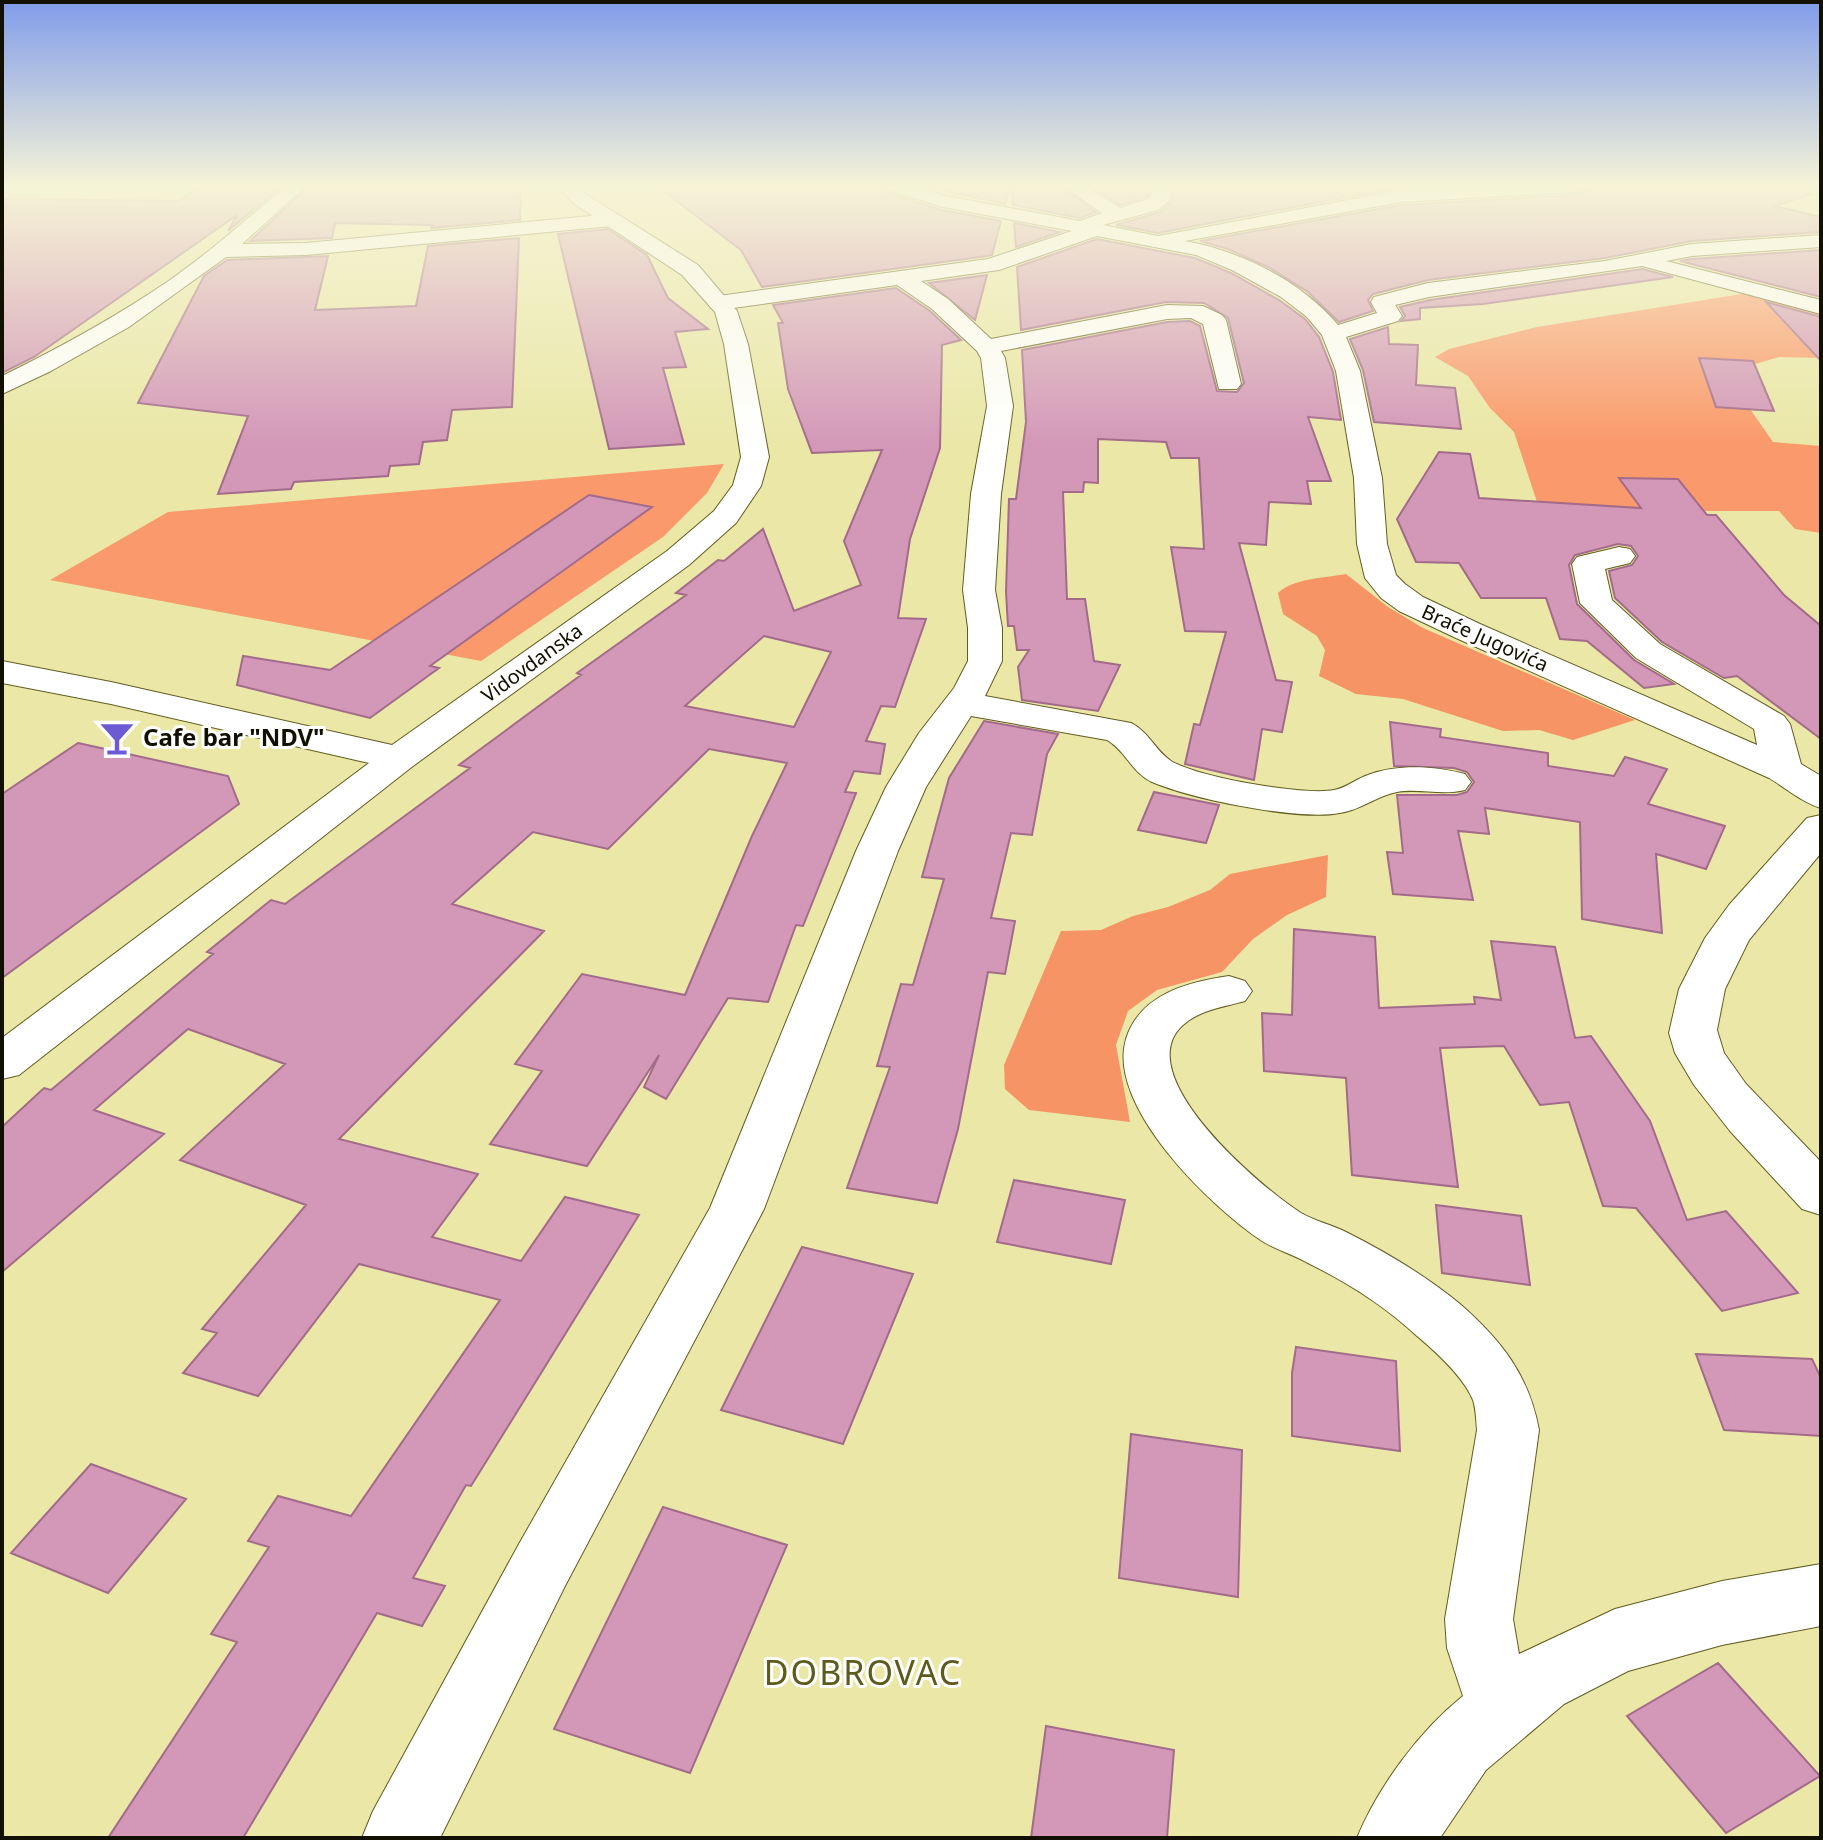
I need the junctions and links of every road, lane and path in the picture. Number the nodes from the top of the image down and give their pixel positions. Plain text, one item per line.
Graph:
1 (194, 272) edge
2 (692, 272) edge
3 (945, 272) edge
4 (1252, 272) edge
5 (1561, 272) edge
6 (1684, 272) edge
7 (903, 279) junction
8 (719, 303) junction
9 (1821, 307) edge
10 (1333, 334) junction
11 (986, 347) junction
12 (1228, 384) dead end
13 (2, 386) edge
14 (1619, 556) dead end
15 (2, 672) edge
16 (962, 703) junction
17 (399, 758) junction
18 (1783, 770) junction
19 (1451, 782) dead end
20 (1821, 796) edge
21 (1821, 827) edge
22 (1229, 991) dead end
23 (2, 1063) edge
24 (1821, 1195) edge
25 (1821, 1595) edge
26 (1503, 1711) junction
27 (400, 1838) edge
28 (1395, 1838) edge

1 - 13 street
2 - 8 street, Vidovdanska
3 - 7 street
4 - 10 street
5 - 10 street
6 - 9 street
7 - 8 street
7 - 11 street
8 - 17 street, Vidovdanska
10 - 18 street, Braće Jugovića
11 - 12 street
11 - 16 street
14 - 18 street
15 - 17 street
16 - 19 street
16 - 27 street
17 - 23 street, Vidovdanska
18 - 20 street, Braće Jugovića
21 - 24 street
22 - 26 street
25 - 26 street
26 - 28 street

